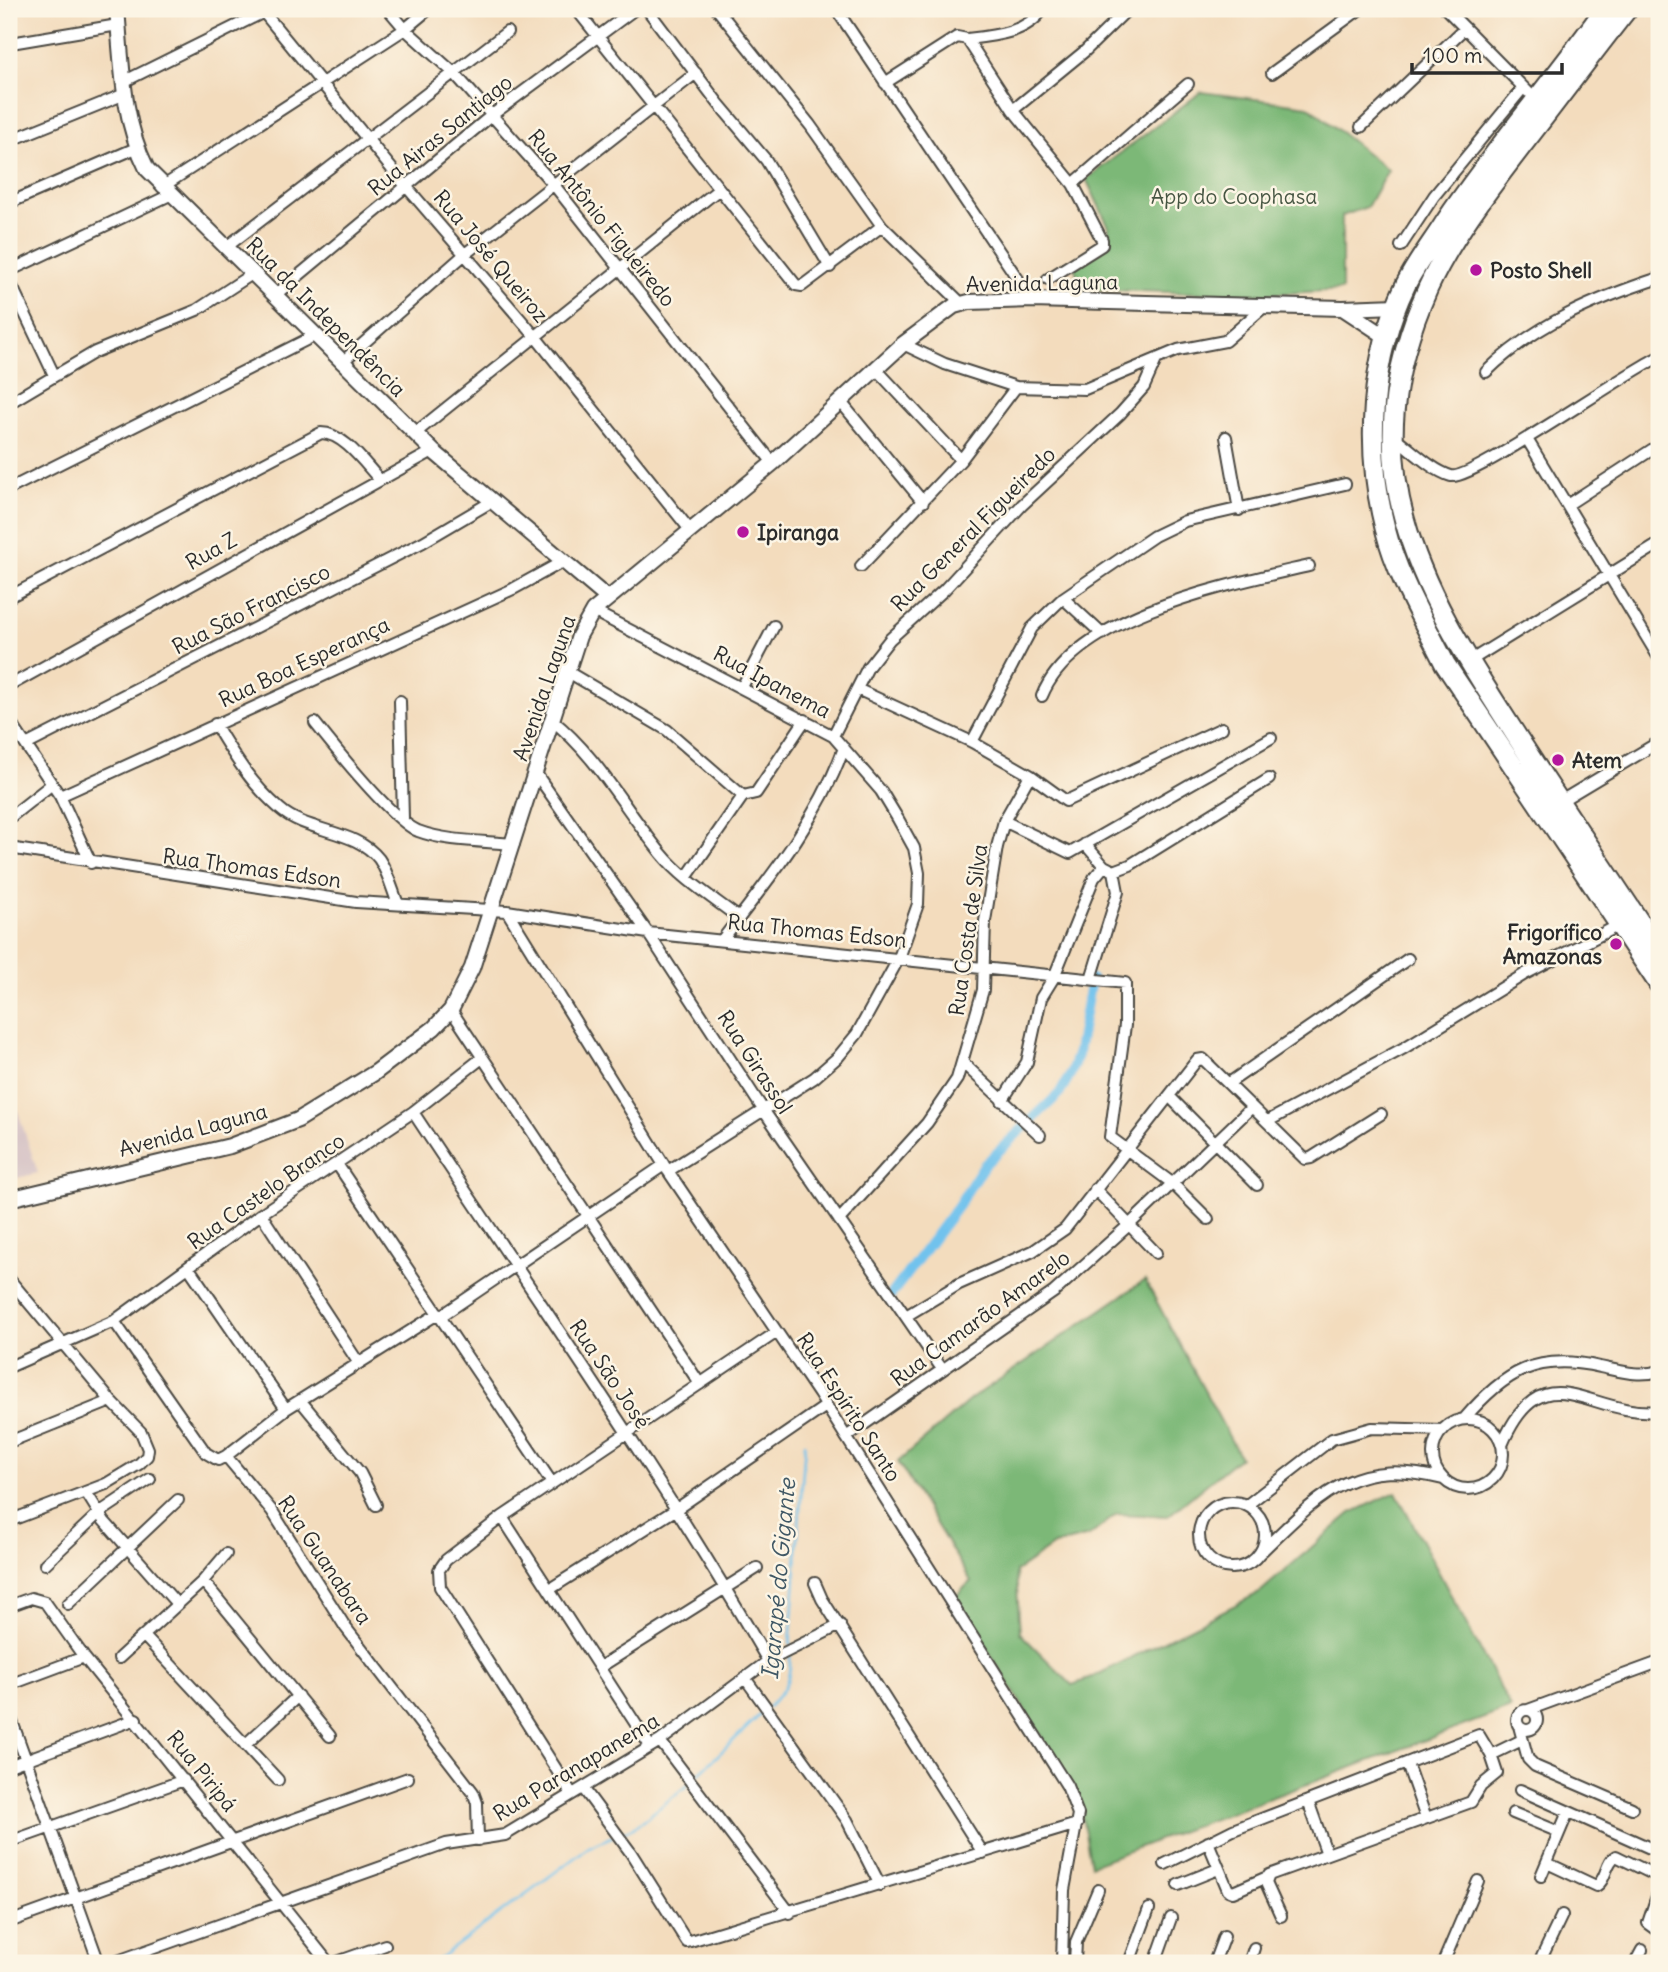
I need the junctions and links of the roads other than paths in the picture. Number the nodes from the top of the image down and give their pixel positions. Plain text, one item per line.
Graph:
1 (117, 9) edge
2 (388, 9) edge
3 (429, 9) edge
4 (576, 9) edge
5 (635, 9) edge
6 (647, 9) edge
7 (717, 9) edge
8 (836, 9) edge
9 (1043, 9) edge
10 (1128, 9) edge
11 (1360, 9) edge
12 (1446, 9) edge
13 (1605, 9) edge
14 (1627, 9) edge
15 (265, 10) edge
16 (118, 25) junction
17 (1465, 28) junction
18 (405, 29) junction
19 (507, 32) dead end
20 (598, 37) junction
21 (967, 39) junction
22 (11, 43) dead end
23 (696, 73) junction
24 (1272, 73) dead end
25 (455, 74) junction
26 (322, 83) junction
27 (885, 83) junction
28 (1188, 84) dead end
29 (124, 88) junction
30 (1530, 94) junction
31 (653, 106) junction
32 (1013, 110) junction
33 (492, 115) junction
34 (1361, 127) dead end
35 (366, 137) junction
36 (9, 141) edge
37 (136, 148) junction
38 (1073, 184) junction
39 (554, 185) junction
40 (405, 186) junction
41 (718, 190) junction
42 (166, 191) junction
43 (9, 203) edge
44 (882, 226) junction
45 (1401, 246) dead end
46 (225, 248) junction
47 (466, 254) junction
48 (830, 267) junction
49 (619, 268) junction
50 (9, 271) edge
51 (252, 274) junction
52 (1659, 278) edge
53 (1048, 279) dead end
54 (9, 280) edge
55 (274, 296) junction
56 (1032, 300) junction
57 (962, 303) junction
58 (1265, 306) junction
59 (1397, 306) junction
60 (1343, 308) junction
61 (534, 335) junction
62 (314, 336) junction
63 (1388, 338) junction
64 (903, 344) junction
65 (1659, 357) edge
66 (1156, 360) junction
67 (341, 363) junction
68 (876, 369) junction
69 (1486, 372) dead end
70 (54, 375) junction
71 (1016, 387) junction
72 (840, 401) junction
73 (9, 403) edge
74 (414, 433) junction
75 (1391, 434) junction
76 (1226, 438) dead end
77 (1527, 439) junction
78 (1659, 445) edge
79 (433, 451) junction
80 (961, 460) junction
81 (773, 463) junction
82 (380, 480) junction
83 (1345, 484) dead end
84 (9, 489) edge
85 (491, 502) junction
86 (923, 502) junction
87 (1567, 505) junction
88 (1239, 510) junction
89 (690, 530) junction
90 (1659, 544) edge
91 (564, 561) junction
92 (861, 566) dead end
93 (1309, 566) dead end
94 (1609, 578) junction
95 (9, 597) edge
96 (606, 597) junction
97 (1063, 598) junction
98 (593, 611) junction
99 (774, 626) dead end
100 (1102, 634) junction
101 (1659, 659) edge
102 (1468, 662) junction
103 (568, 672) junction
104 (9, 686) edge
105 (742, 687) junction
106 (857, 690) junction
107 (1042, 695) dead end
108 (400, 701) dead end
109 (9, 720) edge
110 (552, 720) junction
111 (805, 720) junction
112 (315, 723) dead end
113 (215, 724) junction
114 (1222, 729) dead end
115 (833, 736) junction
116 (1271, 738) dead end
117 (972, 742) junction
118 (1659, 742) edge
119 (26, 745) junction
120 (844, 748) junction
121 (537, 775) junction
122 (1030, 775) junction
123 (1269, 779) dead end
124 (52, 784) junction
125 (60, 796) junction
126 (743, 796) junction
127 (1559, 802) junction
128 (9, 818) edge
129 (402, 818) junction
130 (1004, 821) junction
131 (514, 844) junction
132 (1085, 844) junction
133 (9, 848) edge
134 (91, 863) junction
135 (1109, 869) junction
136 (686, 878) junction
137 (398, 904) junction
138 (499, 910) junction
139 (739, 918) junction
140 (1619, 925) junction
141 (648, 933) junction
142 (722, 940) junction
143 (1659, 952) edge
144 (899, 958) junction
145 (1408, 959) dead end
146 (983, 970) junction
147 (1054, 977) junction
148 (1091, 979) junction
149 (1659, 984) edge
150 (451, 1010) junction
151 (482, 1058) junction
152 (963, 1063) junction
153 (1228, 1083) junction
154 (1168, 1096) junction
155 (1002, 1101) junction
156 (1252, 1107) junction
157 (764, 1111) junction
158 (413, 1112) junction
159 (1381, 1114) dead end
160 (1268, 1121) junction
161 (1040, 1135) dead end
162 (1215, 1143) junction
163 (1126, 1149) junction
164 (337, 1164) junction
165 (666, 1168) junction
166 (1172, 1183) junction
167 (1257, 1185) dead end
168 (1095, 1189) junction
169 (9, 1199) edge
170 (261, 1214) junction
171 (589, 1214) junction
172 (1208, 1219) dead end
173 (839, 1220) junction
174 (1129, 1225) junction
175 (1156, 1253) dead end
176 (515, 1266) junction
177 (189, 1268) junction
178 (9, 1279) edge
179 (13, 1291) edge
180 (440, 1315) junction
181 (906, 1317) junction
182 (114, 1321) junction
183 (777, 1332) junction
184 (64, 1344) junction
185 (358, 1362) junction
186 (9, 1367) edge
187 (942, 1369) junction
188 (1659, 1371) edge
189 (700, 1384) junction
190 (300, 1400) junction
191 (111, 1401) junction
192 (826, 1406) junction
193 (286, 1409) junction
194 (1659, 1411) edge
195 (1464, 1419) junction
196 (1443, 1430) junction
197 (627, 1432) junction
198 (846, 1437) junction
199 (9, 1442) edge
200 (1502, 1445) junction
201 (226, 1456) junction
202 (150, 1479) dead end
203 (1443, 1479) junction
204 (552, 1483) junction
205 (86, 1492) junction
206 (178, 1500) dead end
207 (376, 1505) dead end
208 (1247, 1505) junction
209 (675, 1510) junction
210 (99, 1513) junction
211 (502, 1517) junction
212 (9, 1521) edge
213 (126, 1546) junction
214 (1260, 1553) junction
215 (226, 1554) dead end
216 (45, 1564) dead end
217 (757, 1568) dead end
218 (203, 1581) junction
219 (815, 1583) dead end
220 (725, 1587) junction
221 (550, 1589) junction
222 (68, 1604) dead end
223 (177, 1604) junction
224 (9, 1606) edge
225 (839, 1625) junction
226 (144, 1636) junction
227 (83, 1657) junction
228 (119, 1658) dead end
229 (768, 1661) junction
230 (1659, 1662) edge
231 (600, 1667) junction
232 (745, 1678) junction
233 (9, 1685) edge
234 (298, 1696) junction
235 (1553, 1701) junction
236 (1528, 1710) junction
237 (9, 1713) edge
238 (136, 1718) junction
239 (1519, 1726) junction
240 (1535, 1726) junction
241 (330, 1736) dead end
242 (1522, 1740) junction
243 (655, 1744) junction
244 (245, 1745) junction
245 (1491, 1755) junction
246 (1528, 1759) junction
247 (26, 1760) junction
248 (1406, 1764) junction
249 (9, 1766) edge
250 (408, 1778) dead end
251 (184, 1780) junction
252 (278, 1780) dead end
253 (583, 1788) junction
254 (1520, 1790) dead end
255 (572, 1794) junction
256 (1308, 1801) junction
257 (1632, 1808) dead end
258 (1569, 1812) junction
259 (1513, 1813) dead end
260 (1426, 1818) junction
261 (1077, 1824) junction
262 (51, 1827) junction
263 (1559, 1832) junction
264 (478, 1840) junction
265 (234, 1841) junction
266 (9, 1842) edge
267 (1208, 1842) junction
268 (1659, 1852) edge
269 (983, 1853) junction
270 (1327, 1854) junction
271 (1547, 1863) junction
272 (1165, 1864) dead end
273 (1218, 1869) junction
274 (1541, 1876) dead end
275 (1659, 1877) edge
276 (1265, 1878) junction
277 (1478, 1881) dead end
278 (880, 1885) junction
279 (1178, 1885) dead end
280 (1098, 1890) dead end
281 (1659, 1890) edge
282 (77, 1898) junction
283 (281, 1901) junction
284 (1150, 1909) dead end
285 (790, 1913) junction
286 (1562, 1915) dead end
287 (1281, 1916) dead end
288 (1171, 1918) dead end
289 (9, 1922) edge
290 (1659, 1931) edge
291 (1224, 1936) dead end
292 (385, 1945) dead end
293 (1254, 1948) dead end
294 (1642, 1950) dead end
295 (1062, 1962) edge
296 (99, 1963) edge
297 (112, 1963) edge
298 (329, 1963) edge
299 (334, 1963) edge
300 (1075, 1963) edge
301 (1129, 1963) edge
302 (1155, 1963) edge
303 (1214, 1963) edge
304 (1249, 1963) edge
305 (1443, 1963) edge
306 (1539, 1963) edge
307 (1635, 1963) edge

1 - 16 main road, Rua da Independência
2 - 18 street, Rua Antônio Figueiredo
3 - 18 street
4 - 20 street
5 - 20 street, Rua Airas Santiago
6 - 23 street
7 - 44 street
8 - 27 street
9 - 21 street
10 - 32 street
11 - 24 street
12 - 17 street
13 - 30 highway
14 - 75 highway
15 - 26 street, Rua José Queiroz
15 - 29 street
16 - 22 street
16 - 29 main road, Rua da Independência
17 - 30 street
17 - 34 street
18 - 25 street, Rua Antônio Figueiredo
18 - 26 street
19 - 25 street
20 - 31 street
20 - 33 street, Rua Airas Santiago
21 - 27 street
21 - 32 street
23 - 31 street
23 - 48 street
25 - 33 street, Rua Antônio Figueiredo
25 - 35 street
26 - 35 street, Rua José Queiroz
26 - 42 street
27 - 56 street
28 - 38 street
29 - 36 street
29 - 37 main road, Rua da Independência
30 - 45 street
30 - 59 highway
31 - 39 street
31 - 41 street
32 - 38 street
33 - 39 street, Rua Antônio Figueiredo
33 - 40 street, Rua Airas Santiago
35 - 40 street, Rua José Queiroz
35 - 46 street
37 - 42 main road, Rua da Independência
37 - 43 street
38 - 53 street
39 - 47 street
39 - 49 street, Rua Antônio Figueiredo
40 - 47 street, Rua José Queiroz
40 - 55 street, Rua Airas Santiago
41 - 48 street
41 - 49 street
42 - 46 main road, Rua da Independência
42 - 50 street
44 - 48 street
44 - 57 street
46 - 51 main road, Rua da Independência
47 - 61 street, Rua José Queiroz
47 - 67 street
49 - 61 street
49 - 81 street, Rua Antônio Figueiredo
51 - 55 main road, Rua da Independência
51 - 70 street
52 - 69 street
54 - 70 street
55 - 62 main road, Rua da Independência
56 - 57 main road, Avenida Laguna
56 - 58 main road, Avenida Laguna
57 - 64 main road, Avenida Laguna
58 - 60 main road, Avenida Laguna
58 - 66 street
59 - 60 main road, Avenida Laguna
59 - 63 highway
60 - 63 main road
61 - 74 street
61 - 89 street, Rua José Queiroz
62 - 67 main road, Rua da Independência
62 - 84 street
63 - 140 highway
64 - 68 main road, Avenida Laguna
64 - 71 street
65 - 77 street
66 - 71 street
66 - 106 street, Rua General Figueiredo
67 - 74 main road, Rua da Independência
68 - 72 main road, Avenida Laguna
68 - 80 street
70 - 73 street
71 - 80 street
72 - 81 main road, Avenida Laguna
72 - 86 street
74 - 79 main road, Rua da Independência
75 - 77 street
75 - 102 highway
76 - 88 street
77 - 87 street
78 - 87 street
79 - 82 street, Rua Z
79 - 85 main road, Rua da Independência
80 - 86 street
81 - 89 main road, Avenida Laguna
82 - 95 street
82 - 104 street, Rua Z
83 - 88 street
85 - 91 main road, Rua da Independência
85 - 119 street, Rua São Francisco
86 - 92 street
87 - 94 street
88 - 97 street
89 - 96 main road, Avenida Laguna
90 - 94 street
91 - 96 main road, Rua da Independência
91 - 113 street, Rua Boa Esperança
93 - 100 street
94 - 101 street
94 - 102 street
96 - 98 main road, Avenida Laguna
97 - 100 street
97 - 117 street
98 - 103 main road, Avenida Laguna
98 - 105 street, Rua Ipanema
99 - 105 street
100 - 107 street
102 - 127 highway
103 - 110 main road, Avenida Laguna
103 - 126 street
105 - 111 street, Rua Ipanema
106 - 115 street, Rua General Figueiredo
106 - 117 street
108 - 129 street
109 - 119 street
110 - 121 main road, Avenida Laguna
110 - 136 street
111 - 115 street, Rua Ipanema
111 - 126 street
112 - 129 street
113 - 125 street, Rua Boa Esperança
113 - 137 street
114 - 122 street
115 - 120 street, Rua Ipanema
116 - 132 street
117 - 122 street
118 - 127 street
119 - 124 street
120 - 139 street
120 - 144 street, Rua Ipanema
121 - 131 main road, Avenida Laguna
121 - 141 street, Rua Girassol
122 - 130 street, Rua Costa de Silva
123 - 135 street
124 - 125 street
124 - 128 street
125 - 134 street
126 - 136 street
127 - 143 highway
129 - 131 street
130 - 132 street
130 - 146 street, Rua Costa de Silva
131 - 138 main road, Avenida Laguna
132 - 135 street
133 - 134 street, Rua Thomas Edson
134 - 137 street, Rua Thomas Edson
135 - 147 street
135 - 148 street
136 - 139 street
137 - 138 street, Rua Thomas Edson
138 - 141 street, Rua Thomas Edson
138 - 150 main road, Avenida Laguna
138 - 165 street, Rua Espírito Santo
139 - 142 street
140 - 149 highway
140 - 160 street
141 - 142 street, Rua Thomas Edson
141 - 157 street, Rua Girassol
142 - 144 street, Rua Thomas Edson
144 - 146 street, Rua Thomas Edson
144 - 157 street, Rua Ipanema
145 - 153 street
146 - 147 street, Rua Thomas Edson
146 - 152 street, Rua Costa de Silva
147 - 148 street, Rua Thomas Edson
147 - 155 street
148 - 163 street, Rua Thomas Edson
150 - 151 street
150 - 169 main road, Avenida Laguna
151 - 158 street, Rua Castelo Branco
151 - 171 street
152 - 155 street
152 - 173 street, Rua Costa de Silva
153 - 154 street
153 - 156 street
154 - 162 street
154 - 163 street
155 - 161 street
156 - 160 street
156 - 162 street, Rua Camarão Amarelo
157 - 165 street, Rua Ipanema
157 - 173 street, Rua Girassol
158 - 164 street, Rua Castelo Branco
158 - 176 street, Rua São José
159 - 160 street
162 - 166 street, Rua Camarão Amarelo
162 - 167 street
163 - 166 street
163 - 168 street
164 - 170 street, Rua Castelo Branco
164 - 180 street
165 - 171 street, Rua Ipanema
165 - 183 street, Rua Espírito Santo
166 - 172 street
166 - 174 street, Rua Camarão Amarelo
168 - 174 street
168 - 181 street
170 - 177 street, Rua Castelo Branco
170 - 185 street
171 - 176 street, Rua Ipanema
171 - 189 street
173 - 181 street, Rua Girassol
174 - 175 street
174 - 187 street, Rua Camarão Amarelo
176 - 180 street, Rua Ipanema
176 - 197 street, Rua São José
177 - 182 street, Rua Castelo Branco
177 - 193 street
178 - 179 street
179 - 184 street
180 - 185 street, Rua Ipanema
180 - 204 street
181 - 187 street, Rua Girassol
182 - 184 street, Rua Castelo Branco
182 - 201 street, Rua Guanabara
183 - 189 street
183 - 192 street, Rua Espírito Santo
184 - 186 street, Rua Castelo Branco
184 - 191 street
185 - 190 street, Rua Ipanema
187 - 198 street, Rua Camarão Amarelo
188 - 195 street
189 - 197 street
190 - 193 street, Rua Ipanema
190 - 207 street
191 - 199 street
191 - 205 street
192 - 198 street, Rua Espírito Santo
192 - 209 street
193 - 201 street, Rua Ipanema
194 - 200 street
195 - 196 street
195 - 200 street
196 - 203 street
196 - 208 street
197 - 204 street
197 - 209 street, Rua São José
198 - 261 street, Rua Espírito Santo
200 - 203 street
201 - 264 street, Rua Guanabara
202 - 210 street
203 - 214 street
204 - 211 street
205 - 210 street
205 - 212 street
206 - 213 street
208 - 214 street
208 - 214 street
209 - 220 street, Rua São José
209 - 221 street
210 - 213 street
210 - 216 street
211 - 221 street
211 - 255 street
213 - 222 street
213 - 223 street
215 - 218 street
217 - 220 street
218 - 223 street
218 - 234 street
219 - 225 street
220 - 229 street, Rua São José
220 - 231 street
221 - 231 street
223 - 226 street
224 - 227 street, Rua Piripá
225 - 229 street, Rua Paranapanema
225 - 269 street
226 - 228 street
226 - 244 street
227 - 233 street
227 - 238 street, Rua Piripá
229 - 232 street, Rua Paranapanema
230 - 235 street
231 - 243 street
232 - 243 street, Rua Paranapanema
232 - 278 street
234 - 241 street
234 - 244 street
235 - 236 street
235 - 240 street
236 - 239 street
236 - 240 street
237 - 247 street
238 - 247 street
238 - 251 street, Rua Piripá
239 - 240 street
239 - 242 street
240 - 246 street
242 - 245 street
242 - 246 street
243 - 253 street, Rua Paranapanema
243 - 285 street
244 - 252 street
245 - 248 street
245 - 260 street
246 - 257 street
247 - 249 street
247 - 262 street
248 - 256 street
248 - 260 street
250 - 265 street
251 - 262 street
251 - 265 street, Rua Piripá
253 - 255 street, Rua Paranapanema
253 - 285 street
254 - 258 street
255 - 264 street, Rua Paranapanema
256 - 267 street
256 - 270 street
258 - 263 street
258 - 268 street
259 - 263 street
260 - 270 street
261 - 269 street
261 - 295 street, Rua Espírito Santo
262 - 266 street
262 - 282 street
263 - 271 street
264 - 283 street, Rua Paranapanema
265 - 282 street
265 - 283 street, Rua Piripá
267 - 272 street
267 - 273 street
269 - 278 street
270 - 276 street
271 - 274 street
271 - 275 street
273 - 276 street
273 - 279 street
276 - 287 street
277 - 305 street
278 - 285 street
280 - 300 street
281 - 290 street
282 - 289 street
282 - 296 street
283 - 297 street, Rua Paranapanema
283 - 298 street, Rua Piripá
284 - 301 street
286 - 306 street
288 - 302 street
291 - 303 street
292 - 299 street
293 - 304 street
294 - 307 street

